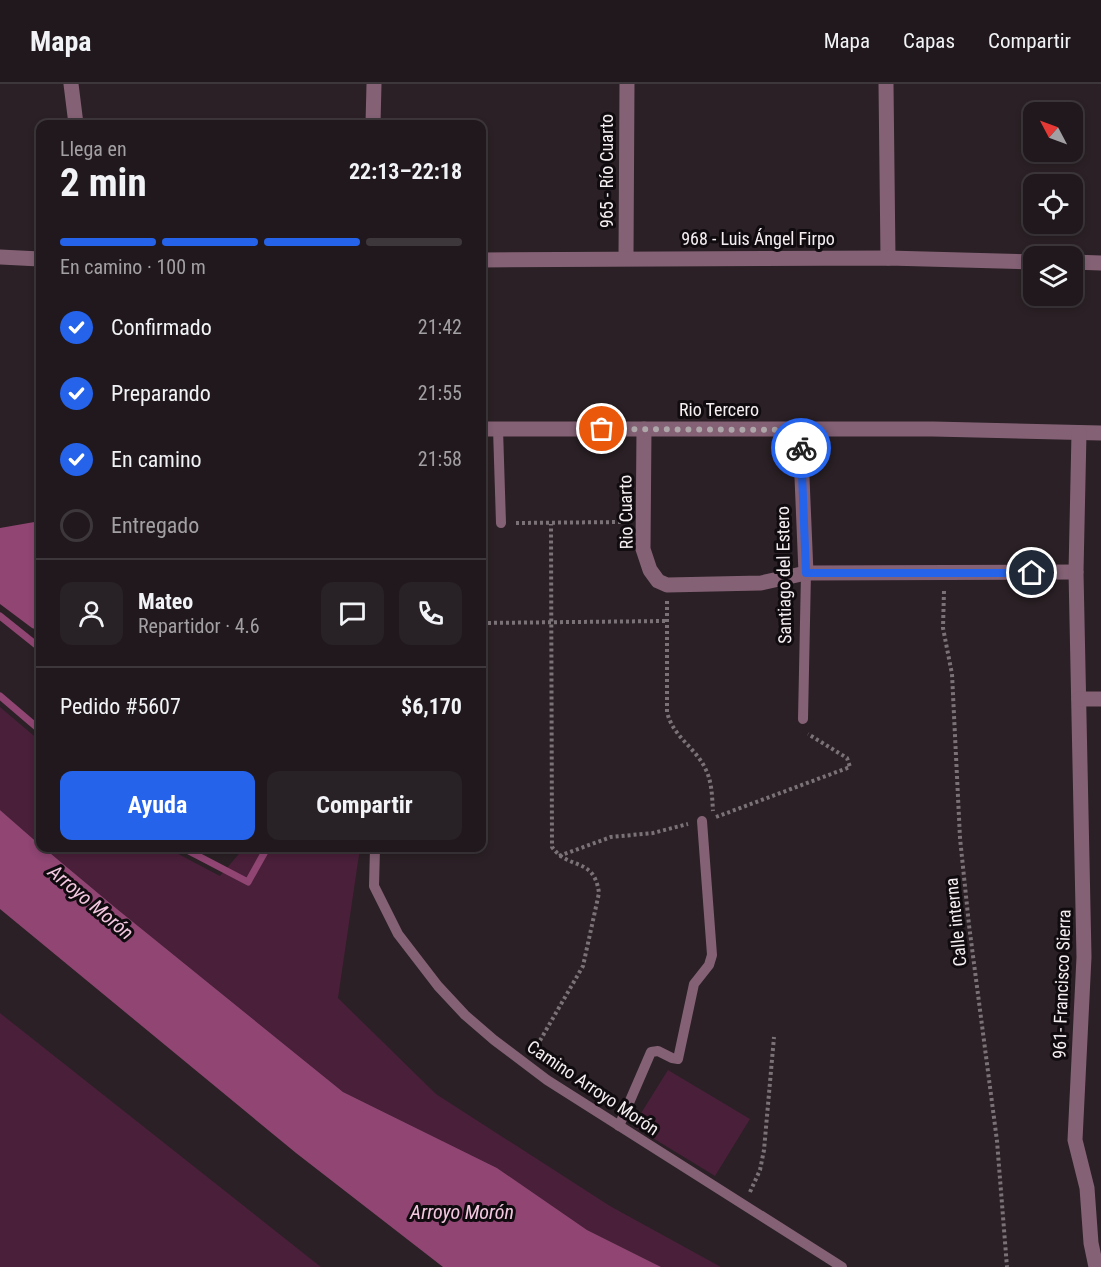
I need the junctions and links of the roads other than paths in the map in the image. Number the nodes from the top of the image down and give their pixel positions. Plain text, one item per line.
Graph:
1 (71, 84) edge
2 (374, 84) edge
3 (627, 84) edge
4 (886, 84) edge
5 (76, 120) edge
6 (373, 120) edge
7 (0, 257) edge
8 (626, 258) junction
9 (888, 258) junction
10 (36, 259) edge
11 (486, 260) edge
12 (1023, 262) edge
13 (1083, 262) edge
14 (1101, 263) edge
15 (486, 429) edge
16 (498, 429) junction
17 (644, 429) junction
18 (800, 430) junction
19 (1079, 433) junction
20 (1101, 433) edge
21 (501, 523) road end
22 (1076, 572) junction
23 (806, 573) junction
24 (1079, 699) junction
25 (1101, 699) edge
26 (803, 719) road end
27 (702, 821) road end
28 (375, 852) edge
29 (619, 1126) junction
30 (842, 1267) edge
31 (1096, 1267) edge

1 - 5 street
2 - 6 street
3 - 8 street, 965 - Río Cuarto
4 - 9 street
7 - 10 street
8 - 9 street, 968 - Luis Ángel Firpo
8 - 11 street, 968 - Luis Ángel Firpo
9 - 12 street, 968 - Luis Ángel Firpo
13 - 14 street
15 - 16 street, Rio Tercero
16 - 17 street, Rio Tercero
16 - 21 lane
17 - 18 street, Rio Tercero
17 - 23 street, Rio Cuarto
18 - 19 street, Rio Tercero
18 - 23 street, Santiago del Estero
19 - 20 street, Rio Tercero
19 - 22 street, 961- Francisco Sierra
22 - 23 street
22 - 24 street, 961- Francisco Sierra
23 - 26 lane, Santiago del Estero
24 - 25 street
24 - 31 street, 961- Francisco Sierra
27 - 29 lane
28 - 29 lane, Camino Arroyo Morón
29 - 30 lane, Camino Arroyo Morón

